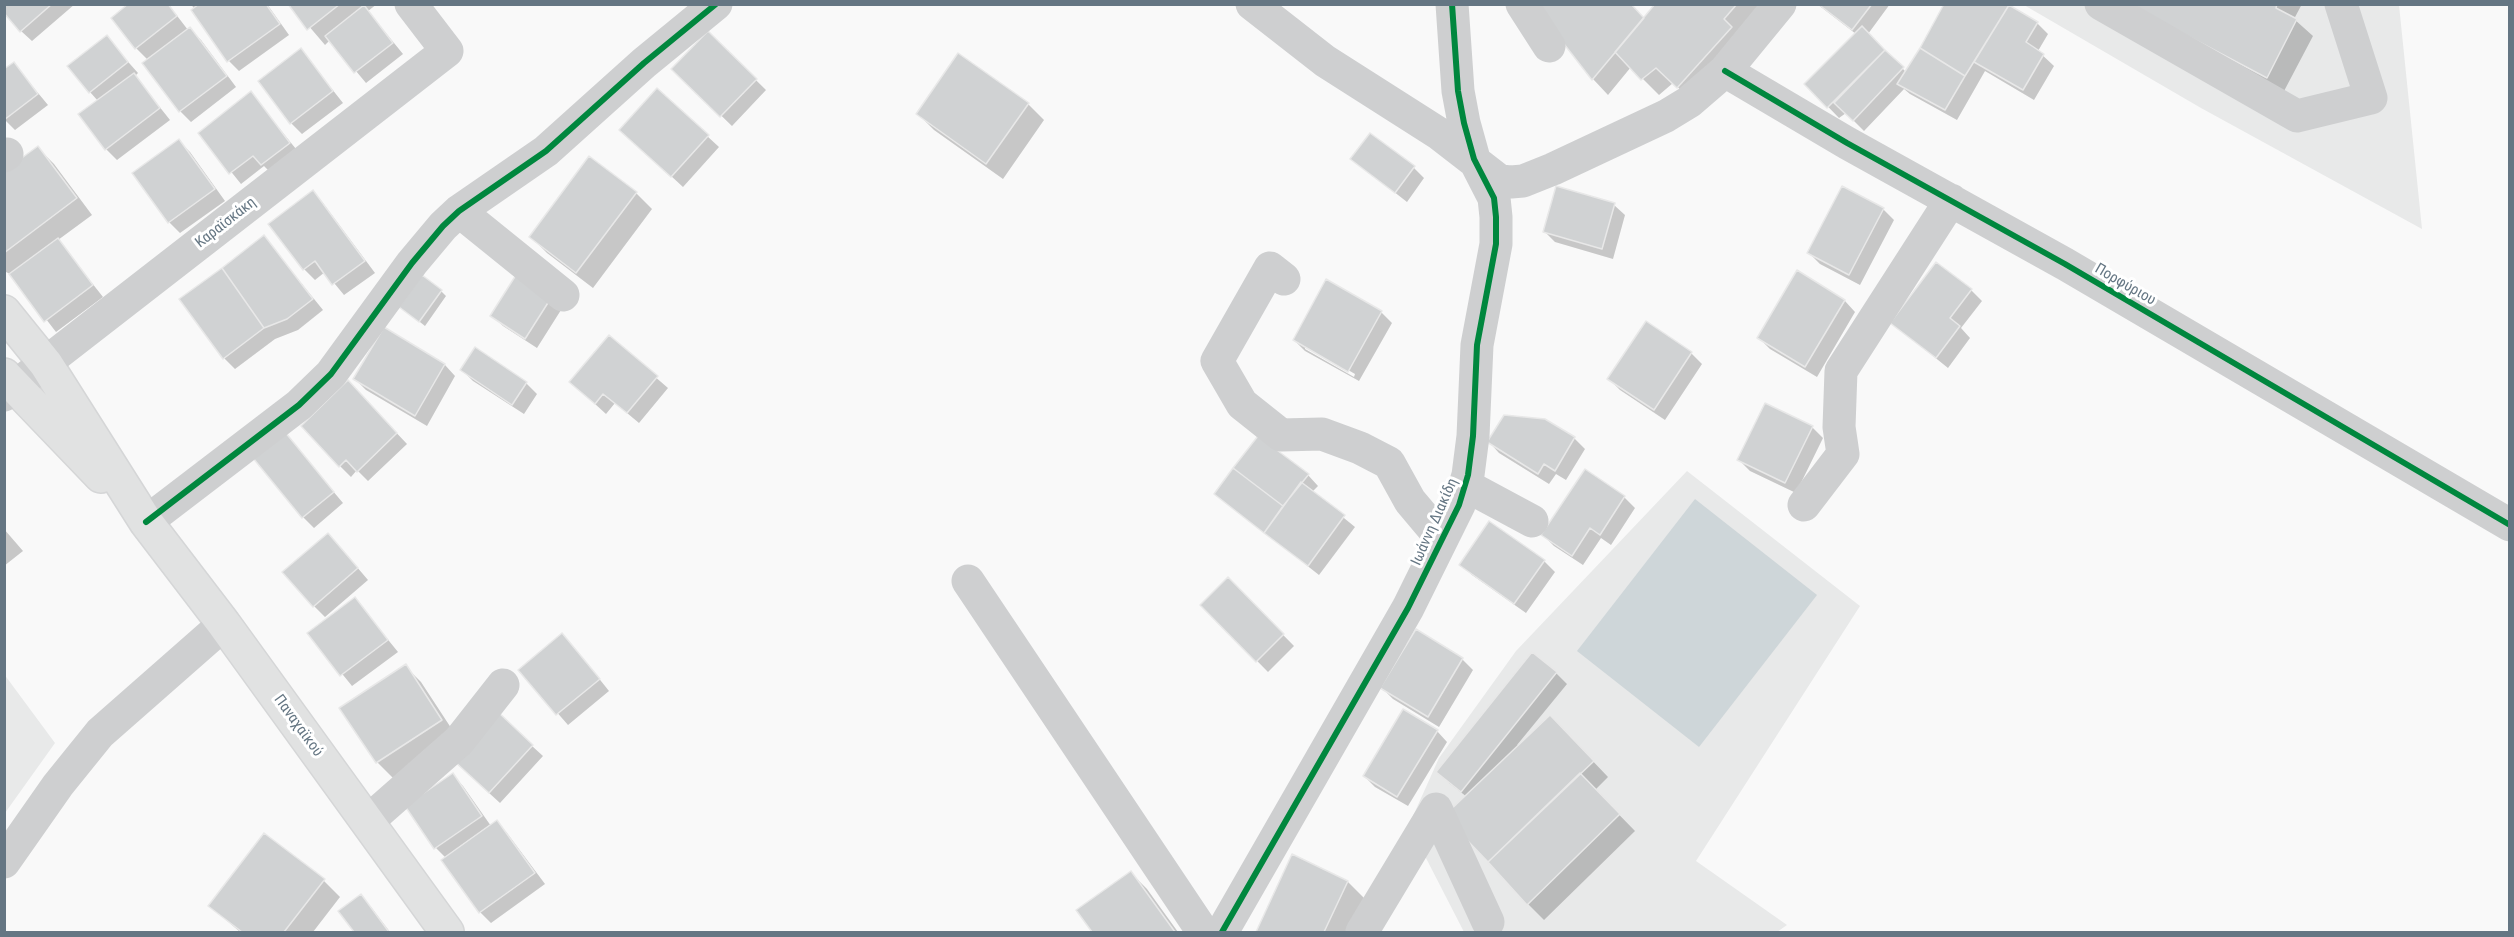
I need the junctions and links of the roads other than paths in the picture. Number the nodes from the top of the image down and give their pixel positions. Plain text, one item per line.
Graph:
1 (411, 4) edge
2 (716, 4) edge
3 (1252, 4) edge
4 (1452, 4) edge
5 (1522, 4) edge
6 (1780, 4) edge
7 (2101, 4) edge
8 (2341, 4) edge
9 (1549, 46) dead end
10 (1725, 71) junction
11 (1474, 159) junction
12 (1951, 200) junction
13 (459, 211) junction
14 (1284, 279) dead end
15 (563, 295) dead end
16 (4, 312) edge
17 (46, 364) junction
18 (8, 386) edge
19 (1465, 485) junction
20 (1804, 505) dead end
21 (1532, 521) dead end
22 (146, 522) junction
23 (2510, 525) edge
24 (1442, 539) junction
25 (968, 581) dead end
26 (224, 624) junction
27 (503, 685) dead end
28 (368, 821) junction
29 (4, 862) edge
30 (1488, 922) dead end
31 (447, 933) edge
32 (1203, 933) edge
33 (1222, 933) edge
34 (1362, 933) edge

1 - 17 street, Καραϊσκάκη
2 - 13 street
3 - 11 street
4 - 11 street, Ιωάννη Διακίδη
5 - 9 street
6 - 10 street
7 - 8 street
10 - 11 street
10 - 12 street, Πορφύριου
11 - 19 street, Ιωάννη Διακίδη
12 - 20 street
12 - 23 street, Πορφύριου
13 - 15 street
13 - 22 street
14 - 24 street
16 - 17 main road, Παναχαϊκού
17 - 18 street, Καραϊσκάκη
17 - 22 main road, Παναχαϊκού
18 - 22 main road, Παναχαϊκού
19 - 21 street
19 - 24 street, Ιωάννη Διακίδη
22 - 26 main road, Παναχαϊκού
24 - 33 street, Ιωάννη Διακίδη
25 - 32 street
26 - 28 main road, Παναχαϊκού
26 - 29 street
27 - 28 street
28 - 31 main road, Παναχαϊκού
30 - 34 street

